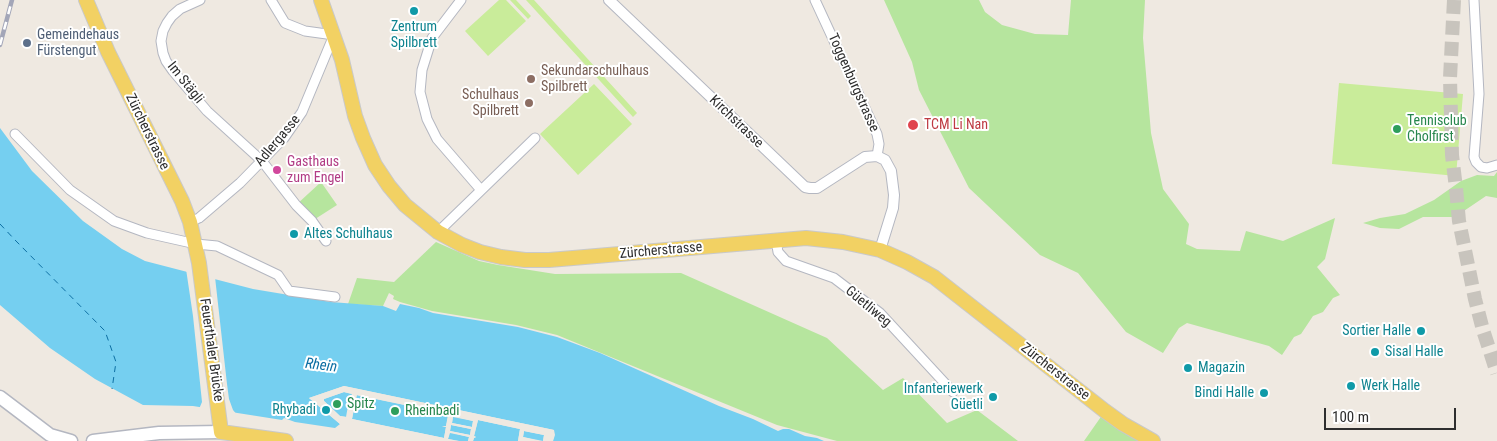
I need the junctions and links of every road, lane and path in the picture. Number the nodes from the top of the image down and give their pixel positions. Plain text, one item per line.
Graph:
1 (86, 0) edge
2 (200, 0) edge
3 (271, 0) edge
4 (321, 0) edge
5 (460, 0) edge
6 (609, 0) edge
7 (815, 0) edge
8 (1474, 0) edge
9 (334, 35) junction
10 (15, 134) dead end
11 (535, 138) dead end
12 (877, 156) junction
13 (262, 161) junction
14 (1497, 165) edge
15 (481, 190) junction
16 (190, 222) junction
17 (443, 227) junction
18 (776, 240) junction
19 (326, 241) dead end
20 (196, 244) junction
21 (880, 250) junction
22 (199, 267) joint
23 (335, 297) dead end
24 (953, 392) dead end
25 (0, 397) edge
26 (220, 427) junction
27 (160, 437) edge
28 (71, 441) edge
29 (93, 441) edge
30 (286, 441) edge
31 (1154, 441) edge

1 - 16 main road, Zürcherstrasse
2 - 13 street, Im Stägli
3 - 9 street
4 - 9 main road, Zürcherstrasse
5 - 15 street
6 - 12 street, Kirchstrasse
7 - 12 street, Toggenburgstrasse
8 - 14 street
9 - 13 street, Adlergasse
9 - 17 main road, Zürcherstrasse
10 - 20 street
11 - 15 street
12 - 21 street
13 - 16 street, Adlergasse
13 - 19 street, Im Stägli
15 - 17 street
16 - 20 main road, Zürcherstrasse
17 - 18 main road, Zürcherstrasse
18 - 21 main road, Zürcherstrasse
18 - 24 street, Güetliweg
20 - 22 main road, Zürcherstrasse
20 - 23 street
21 - 31 main road, Zürcherstrasse
22 - 26 main road, Feuerthaler Brücke
25 - 28 main road
26 - 27 main road
26 - 30 main road
27 - 29 main road

